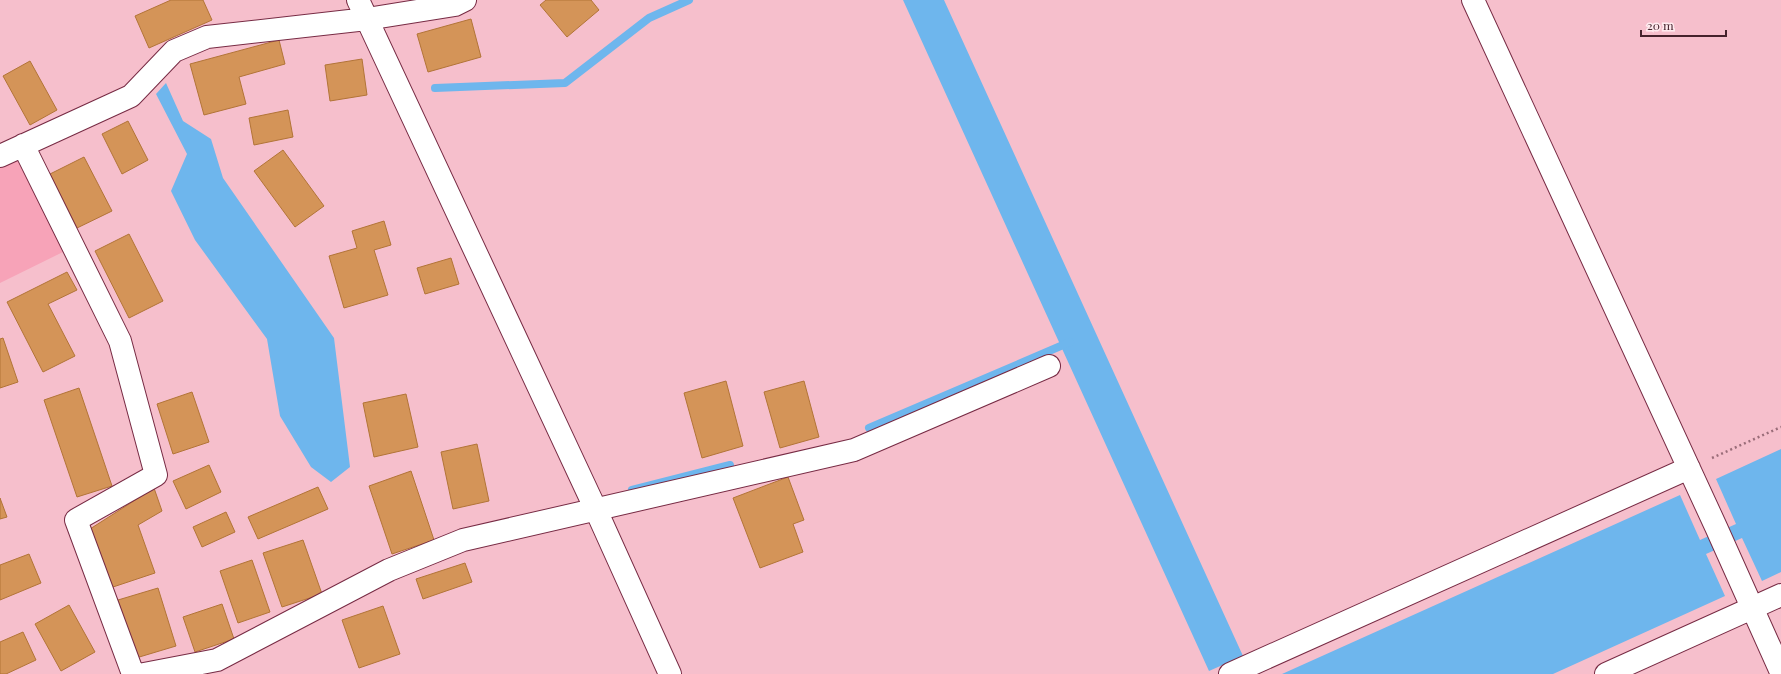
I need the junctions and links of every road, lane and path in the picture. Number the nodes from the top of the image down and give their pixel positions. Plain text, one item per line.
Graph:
1 (358, 0) edge
2 (465, 0) edge
3 (1473, 0) edge
4 (367, 19) junction
5 (23, 145) junction
6 (0, 156) edge
7 (1049, 366) dead end
8 (1781, 427) edge
9 (1689, 468) junction
10 (596, 510) junction
11 (1781, 595) edge
12 (1753, 608) junction
13 (1781, 672) edge
14 (133, 674) edge
15 (144, 674) edge
16 (670, 674) edge
17 (1230, 674) edge
18 (1606, 674) edge

1 - 4 street
2 - 4 street
3 - 9 street
4 - 5 street
4 - 10 street
5 - 6 street
5 - 14 street
7 - 10 street
8 - 9 path
9 - 12 street
9 - 17 street
10 - 15 street
10 - 16 street
11 - 12 street
12 - 13 street
12 - 18 street

